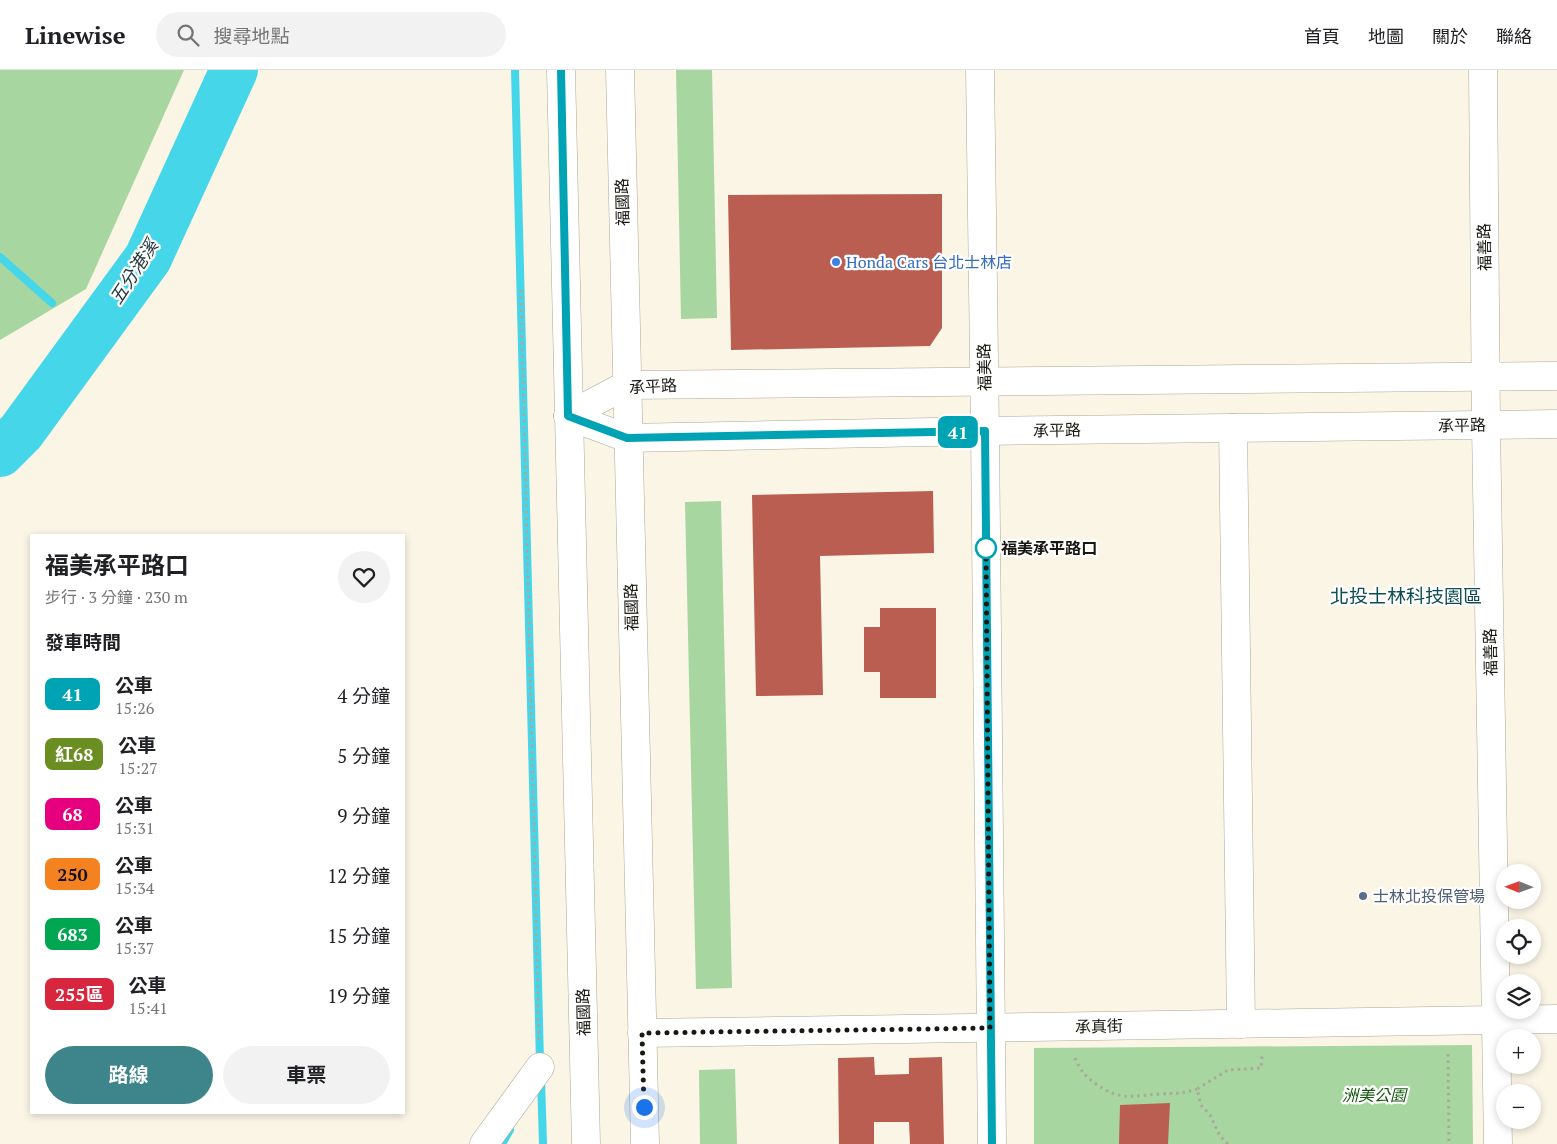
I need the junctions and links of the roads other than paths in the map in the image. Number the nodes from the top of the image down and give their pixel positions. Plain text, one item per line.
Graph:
1 (561, 70) edge
2 (620, 70) edge
3 (980, 70) edge
4 (1482, 70) edge
5 (1557, 376) edge
6 (1486, 377) junction
7 (984, 383) junction
8 (626, 385) junction
9 (568, 416) junction
10 (1557, 424) edge
11 (1486, 425) junction
12 (1233, 428) junction
13 (985, 431) junction
14 (627, 438) junction
15 (1557, 1019) edge
16 (1496, 1020) junction
17 (1242, 1024) junction
18 (990, 1028) junction
19 (642, 1033) junction
20 (540, 1067) road end
21 (484, 1144) edge
22 (586, 1144) edge
23 (645, 1144) edge
24 (992, 1144) edge
25 (1498, 1144) edge

1 - 9 street, 福國路
2 - 8 street, 福國路
3 - 7 street, 福美路
4 - 6 street, 福善路
5 - 6 street, 承平路
6 - 7 street, 承平路
6 - 11 street, 福善路
7 - 8 street, 承平路
7 - 13 street, 福美路
8 - 9 street, 承平路
8 - 14 street, 福國路
9 - 14 street, 承平路
9 - 22 street, 福國路
10 - 11 street, 承平路
11 - 12 street, 承平路
11 - 16 street, 福善路
12 - 13 street, 承平路
12 - 17 street
13 - 14 street, 承平路
13 - 18 street, 福美路
14 - 19 street, 福國路
15 - 16 street, 承真街
16 - 17 street, 承真街
16 - 25 street, 福善路
17 - 18 street, 承真街
18 - 19 street, 承真街
18 - 24 street, 福美路
19 - 23 street, 福國路
20 - 21 street

